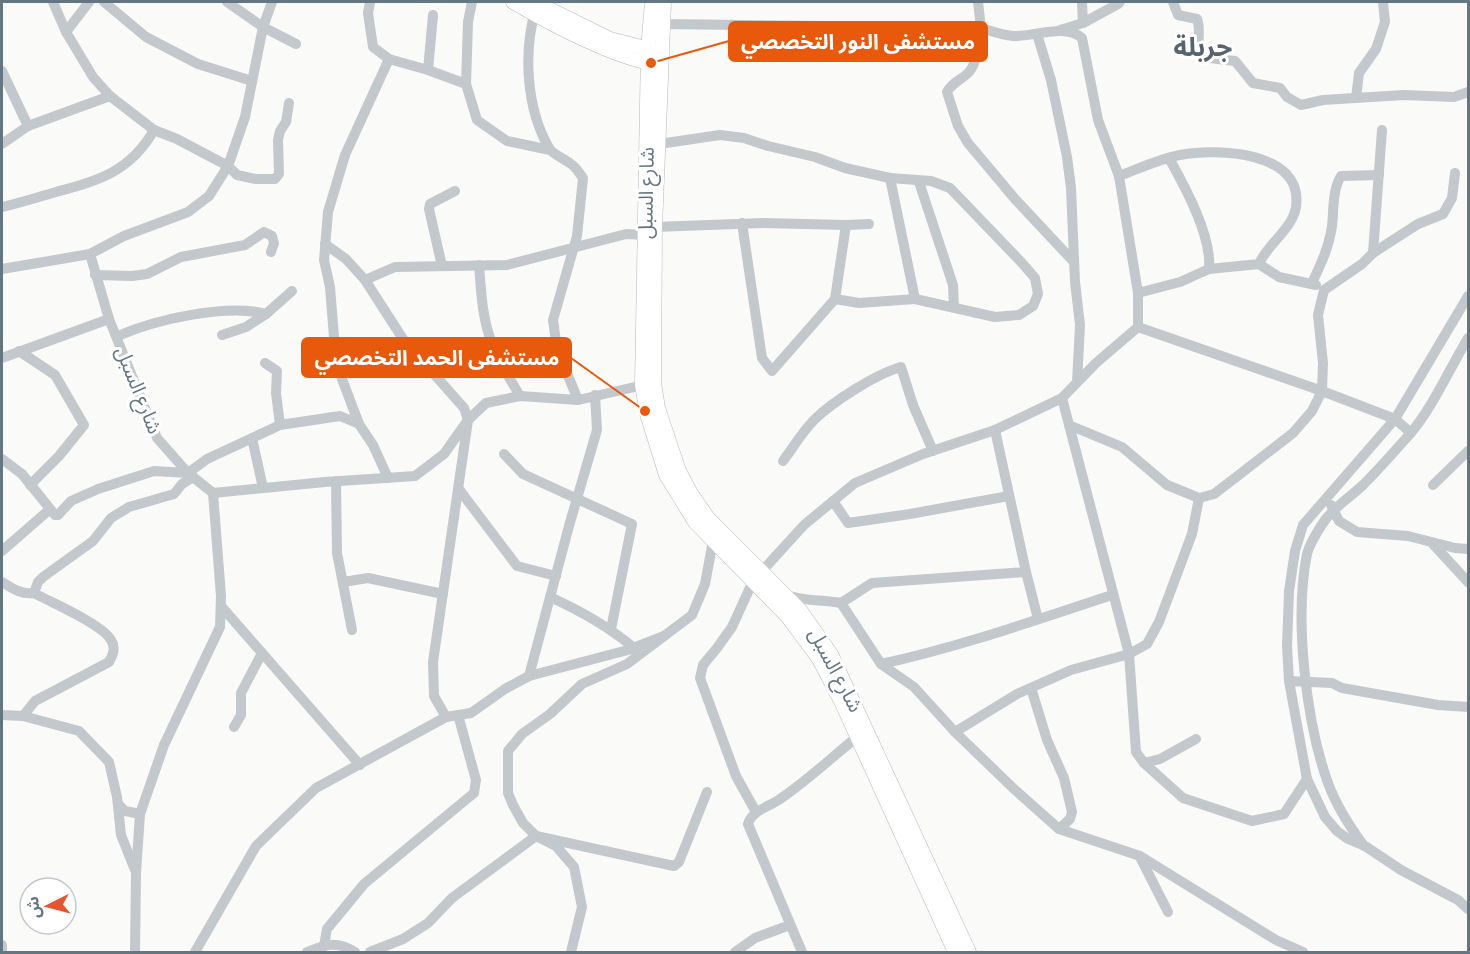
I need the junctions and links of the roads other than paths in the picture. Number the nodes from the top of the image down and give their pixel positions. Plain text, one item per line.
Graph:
1 (53, 2) edge
2 (89, 2) edge
3 (104, 2) edge
4 (227, 2) edge
5 (272, 2) edge
6 (370, 2) edge
7 (472, 2) edge
8 (513, 2) edge
9 (652, 2) edge
10 (664, 2) edge
11 (978, 2) edge
12 (1082, 2) edge
13 (1120, 2) edge
14 (1173, 2) edge
15 (1383, 2) edge
16 (536, 5) edge
17 (433, 15) dead end
18 (1083, 22) junction
19 (658, 24) junction
20 (263, 27) junction
21 (981, 28) junction
22 (1057, 32) junction
23 (66, 33) junction
24 (1037, 34) junction
25 (296, 44) dead end
26 (655, 57) junction
27 (389, 59) junction
28 (428, 70) junction
29 (2, 72) edge
30 (252, 81) junction
31 (466, 84) junction
32 (1468, 92) edge
33 (110, 96) junction
34 (1356, 98) junction
35 (289, 103) dead end
36 (28, 126) junction
37 (154, 130) junction
38 (1382, 130) dead end
39 (2, 144) edge
40 (659, 144) junction
41 (550, 150) junction
42 (1169, 158) junction
43 (228, 166) junction
44 (1455, 173) dead end
45 (1379, 174) junction
46 (1119, 176) junction
47 (890, 178) junction
48 (919, 182) junction
49 (455, 191) dead end
50 (2, 207) edge
51 (742, 223) junction
52 (869, 224) dead end
53 (846, 225) junction
54 (650, 231) junction
55 (325, 243) junction
56 (573, 247) junction
57 (271, 252) dead end
58 (1374, 253) junction
59 (90, 254) junction
60 (1074, 262) junction
61 (1258, 264) junction
62 (479, 265) junction
63 (442, 266) junction
64 (2, 269) edge
65 (1209, 269) junction
66 (95, 275) junction
67 (365, 280) junction
68 (1312, 283) junction
69 (1324, 290) junction
70 (292, 291) dead end
71 (1138, 293) junction
72 (1468, 296) edge
73 (835, 299) junction
74 (915, 299) junction
75 (954, 308) junction
76 (266, 314) junction
77 (109, 319) junction
78 (1138, 327) junction
79 (222, 335) dead end
80 (118, 336) junction
81 (1467, 347) edge
82 (19, 351) junction
83 (2, 358) edge
84 (265, 363) dead end
85 (1077, 382) junction
86 (648, 384) junction
87 (1322, 391) junction
88 (595, 395) junction
89 (520, 396) junction
90 (1062, 398) junction
91 (578, 400) junction
92 (1395, 419) junction
93 (468, 420) junction
94 (359, 424) junction
95 (280, 425) junction
96 (1069, 425) junction
97 (995, 430) junction
98 (1411, 433) junction
99 (252, 438) junction
100 (933, 451) junction
101 (1468, 451) edge
102 (504, 454) dead end
103 (2, 459) edge
104 (783, 461) dead end
105 (190, 475) junction
106 (388, 478) junction
107 (336, 482) junction
108 (30, 485) junction
109 (1433, 485) dead end
110 (263, 488) junction
111 (458, 488) junction
112 (213, 493) junction
113 (1009, 496) junction
114 (577, 497) junction
115 (1327, 497) junction
116 (1199, 498) junction
117 (833, 501) junction
118 (1333, 509) junction
119 (49, 510) junction
120 (713, 541) junction
121 (1431, 542) junction
122 (1468, 549) edge
123 (2, 551) edge
124 (1026, 572) junction
125 (556, 576) junction
126 (758, 576) junction
127 (2, 582) edge
128 (343, 582) junction
129 (1468, 582) edge
130 (34, 593) junction
131 (783, 593) junction
132 (443, 594) junction
133 (1112, 595) junction
134 (550, 597) junction
135 (841, 603) junction
136 (221, 606) junction
137 (1038, 619) junction
138 (611, 629) junction
139 (352, 630) dead end
140 (664, 636) junction
141 (634, 648) junction
142 (262, 653) junction
143 (1129, 654) junction
144 (881, 663) junction
145 (529, 676) junction
146 (1289, 681) junction
147 (1307, 681) junction
148 (1031, 688) junction
149 (1468, 707) edge
150 (2, 715) edge
151 (458, 715) junction
152 (23, 716) junction
153 (446, 717) junction
154 (234, 728) dead end
155 (955, 732) junction
156 (857, 737) junction
157 (1197, 738) dead end
158 (1144, 763) junction
159 (360, 765) junction
160 (1307, 779) junction
161 (707, 792) dead end
162 (118, 804) junction
163 (756, 812) junction
164 (140, 814) junction
165 (1059, 829) junction
166 (536, 836) junction
167 (1365, 846) junction
168 (1140, 856) junction
169 (136, 873) junction
170 (1468, 909) edge
171 (1168, 912) dead end
172 (790, 925) junction
173 (2, 945) edge
174 (324, 945) junction
175 (2, 952) edge
176 (135, 952) edge
177 (195, 952) edge
178 (307, 952) edge
179 (355, 952) edge
180 (370, 952) edge
181 (571, 952) edge
182 (735, 952) edge
183 (802, 952) edge
184 (955, 952) edge
185 (969, 952) edge
186 (1303, 952) edge

1 - 23 street
2 - 23 street
3 - 30 street
4 - 20 street
5 - 20 street
6 - 27 street
7 - 31 street
8 - 16 main road
9 - 19 main road, شارع السبل
10 - 19 main road, شارع السبل
11 - 21 street
12 - 18 street
13 - 18 street
14 - 34 street
15 - 34 street
16 - 26 main road
16 - 41 street
17 - 28 street
18 - 22 street
19 - 21 street
19 - 26 main road, شارع السبل
20 - 25 street
20 - 30 street
21 - 24 street
21 - 60 street
22 - 24 street
22 - 46 street
23 - 33 street
24 - 60 street
26 - 40 main road, شارع السبل
26 - 54 main road, شارع السبل
27 - 28 street
27 - 55 street
28 - 31 street
29 - 36 street
30 - 43 street
31 - 41 street
32 - 34 street
33 - 36 street
33 - 37 street
35 - 43 street
36 - 39 street
37 - 43 street
37 - 50 street
38 - 45 street
40 - 47 street
40 - 54 main road, شارع السبل
41 - 56 street
42 - 46 street
42 - 61 street
42 - 65 street
43 - 59 street
44 - 58 street
45 - 58 street
45 - 68 street
46 - 71 street
47 - 48 street
47 - 74 street
48 - 75 street
48 - 75 street
49 - 63 street
51 - 53 street
51 - 54 street
51 - 73 street
52 - 53 street
53 - 73 street
54 - 56 street
54 - 86 main road, شارع السبل
55 - 67 street
55 - 94 street
56 - 62 street
56 - 91 street
57 - 66 street
58 - 69 street
59 - 64 street
59 - 66 street, شارع السبل
60 - 85 street
61 - 65 street
61 - 68 street
62 - 63 street
62 - 89 street
63 - 67 street
65 - 71 street
66 - 77 street, شارع السبل
67 - 93 street
68 - 69 street
69 - 87 street
70 - 76 street
71 - 78 street
72 - 92 street
73 - 74 street
74 - 75 street
76 - 79 street
76 - 80 street
77 - 80 street, شارع السبل
77 - 82 street
78 - 85 street
78 - 87 street
80 - 105 street, شارع السبل
81 - 98 street
82 - 83 street
82 - 108 street
84 - 95 street
85 - 90 street
86 - 88 street
86 - 120 main road, شارع السبل
86 - 126 main road, شارع السبل
87 - 92 street
87 - 116 street
88 - 91 street
88 - 114 street
89 - 91 street
89 - 93 street
90 - 96 street
90 - 97 street
92 - 98 street
92 - 115 street
93 - 106 street
93 - 111 street
94 - 95 street
94 - 106 street
95 - 99 street
96 - 116 street
96 - 133 street
97 - 100 street
97 - 113 street
98 - 118 street
99 - 105 street
99 - 110 street
100 - 104 street
100 - 117 street
101 - 109 street
102 - 114 street
103 - 108 street
105 - 112 street, شارع السبل
105 - 119 street
105 - 130 street
106 - 107 street
107 - 110 street
107 - 128 street
108 - 119 street
110 - 112 street
111 - 125 street
111 - 132 street
112 - 136 street
113 - 117 street
113 - 124 street
114 - 125 street
114 - 138 street
115 - 118 street
115 - 146 street
116 - 143 street
117 - 126 street
118 - 121 street
118 - 147 street
119 - 123 street
120 - 126 main road, شارع السبل
120 - 140 street
121 - 122 street
121 - 129 street
124 - 135 street
124 - 137 street
125 - 134 street
126 - 131 main road, شارع السبل
126 - 156 main road, شارع السبل
126 - 163 street
127 - 130 street
128 - 132 street
128 - 139 street
130 - 152 street
131 - 135 street
131 - 185 main road, شارع السبل
132 - 153 street
133 - 137 street
133 - 143 street
134 - 138 street
134 - 145 street
135 - 144 street
136 - 142 street
136 - 164 street
137 - 144 street
138 - 141 street
140 - 141 street
140 - 166 street
141 - 145 street
142 - 154 street
142 - 159 street
143 - 148 street
143 - 158 street
144 - 155 street
145 - 151 street
146 - 147 street
146 - 160 street
147 - 149 street
147 - 167 street
148 - 155 street
148 - 165 street
150 - 152 street
151 - 153 street
151 - 174 street
152 - 162 street
153 - 159 street
155 - 165 street
156 - 163 street
156 - 184 main road, شارع السبل
157 - 158 street
158 - 160 street
159 - 177 street
160 - 167 street
161 - 166 street
162 - 164 street
162 - 169 street
163 - 172 street
164 - 169 street
165 - 168 street
166 - 180 street
166 - 181 street
167 - 170 street
168 - 171 street
168 - 186 street
169 - 176 street
172 - 182 street
172 - 183 street
173 - 175 street
174 - 178 street
174 - 179 street

